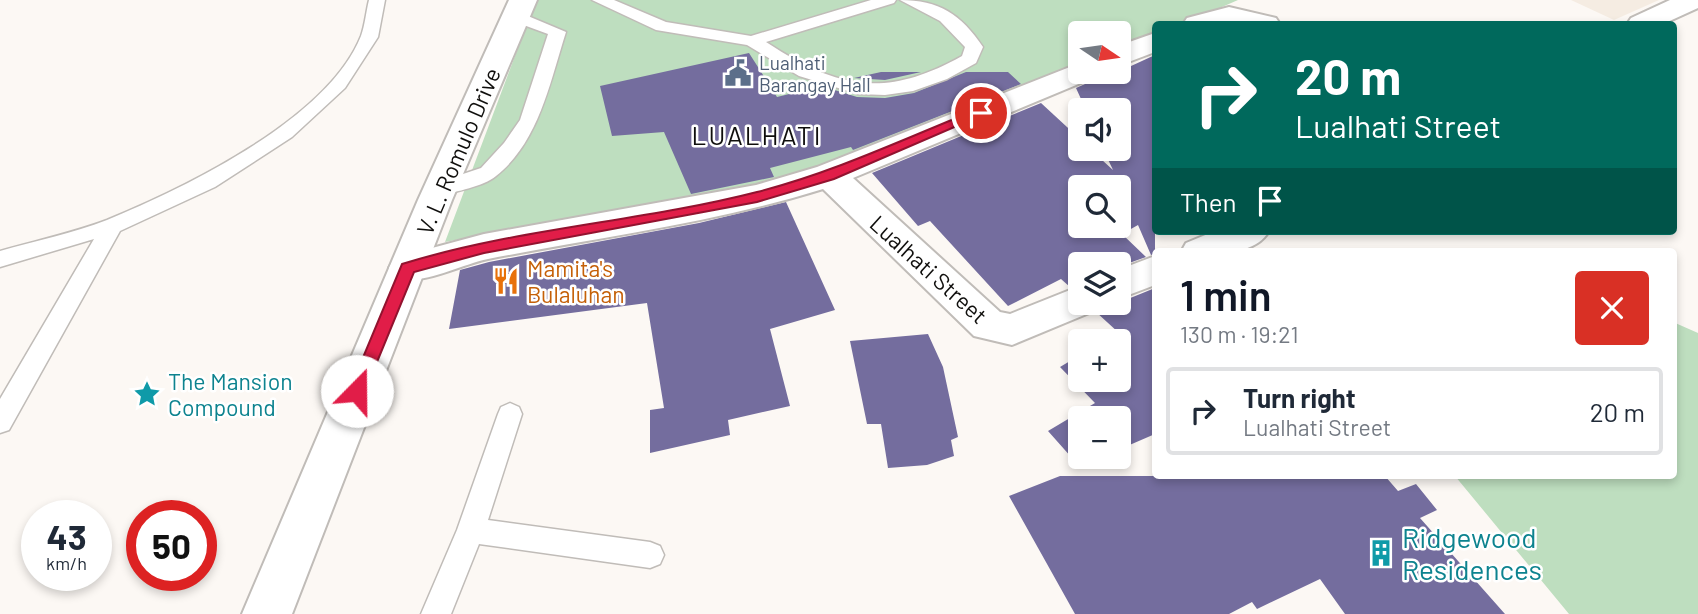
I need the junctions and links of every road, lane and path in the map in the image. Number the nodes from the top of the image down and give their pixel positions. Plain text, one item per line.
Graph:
1 (377, 0) edge
2 (600, 0) edge
3 (888, 0) edge
4 (908, 0) edge
5 (1693, 0) edge
6 (520, 8) edge
7 (1208, 21) edge
8 (1254, 21) edge
9 (1648, 21) edge
10 (798, 28) junction
11 (752, 41) junction
12 (1152, 43) edge
13 (1131, 52) edge
14 (785, 61) junction
15 (1068, 78) edge
16 (829, 175) junction
17 (440, 190) junction
18 (112, 226) junction
19 (1241, 235) edge
20 (1209, 248) edge
21 (0, 259) edge
22 (408, 268) junction
23 (1152, 271) edge
24 (1131, 280) edge
25 (1068, 306) edge
26 (509, 414) dead end
27 (0, 422) edge
28 (471, 530) junction
29 (650, 555) dead end
30 (267, 614) edge
31 (436, 614) edge

1 - 18 lane
2 - 11 lane
3 - 10 lane
4 - 14 lane
5 - 9 street
6 - 17 street, V. L. Romulo Drive
6 - 17 lane
7 - 8 street
10 - 11 lane
10 - 14 lane
11 - 14 lane
12 - 13 street
15 - 16 street
16 - 22 street
16 - 25 street, Lualhati Street
17 - 22 street, V. L. Romulo Drive
18 - 21 lane
18 - 27 lane
19 - 20 street
22 - 30 street, V. L. Romulo Drive
23 - 24 street
26 - 28 lane
28 - 29 lane
28 - 31 lane

